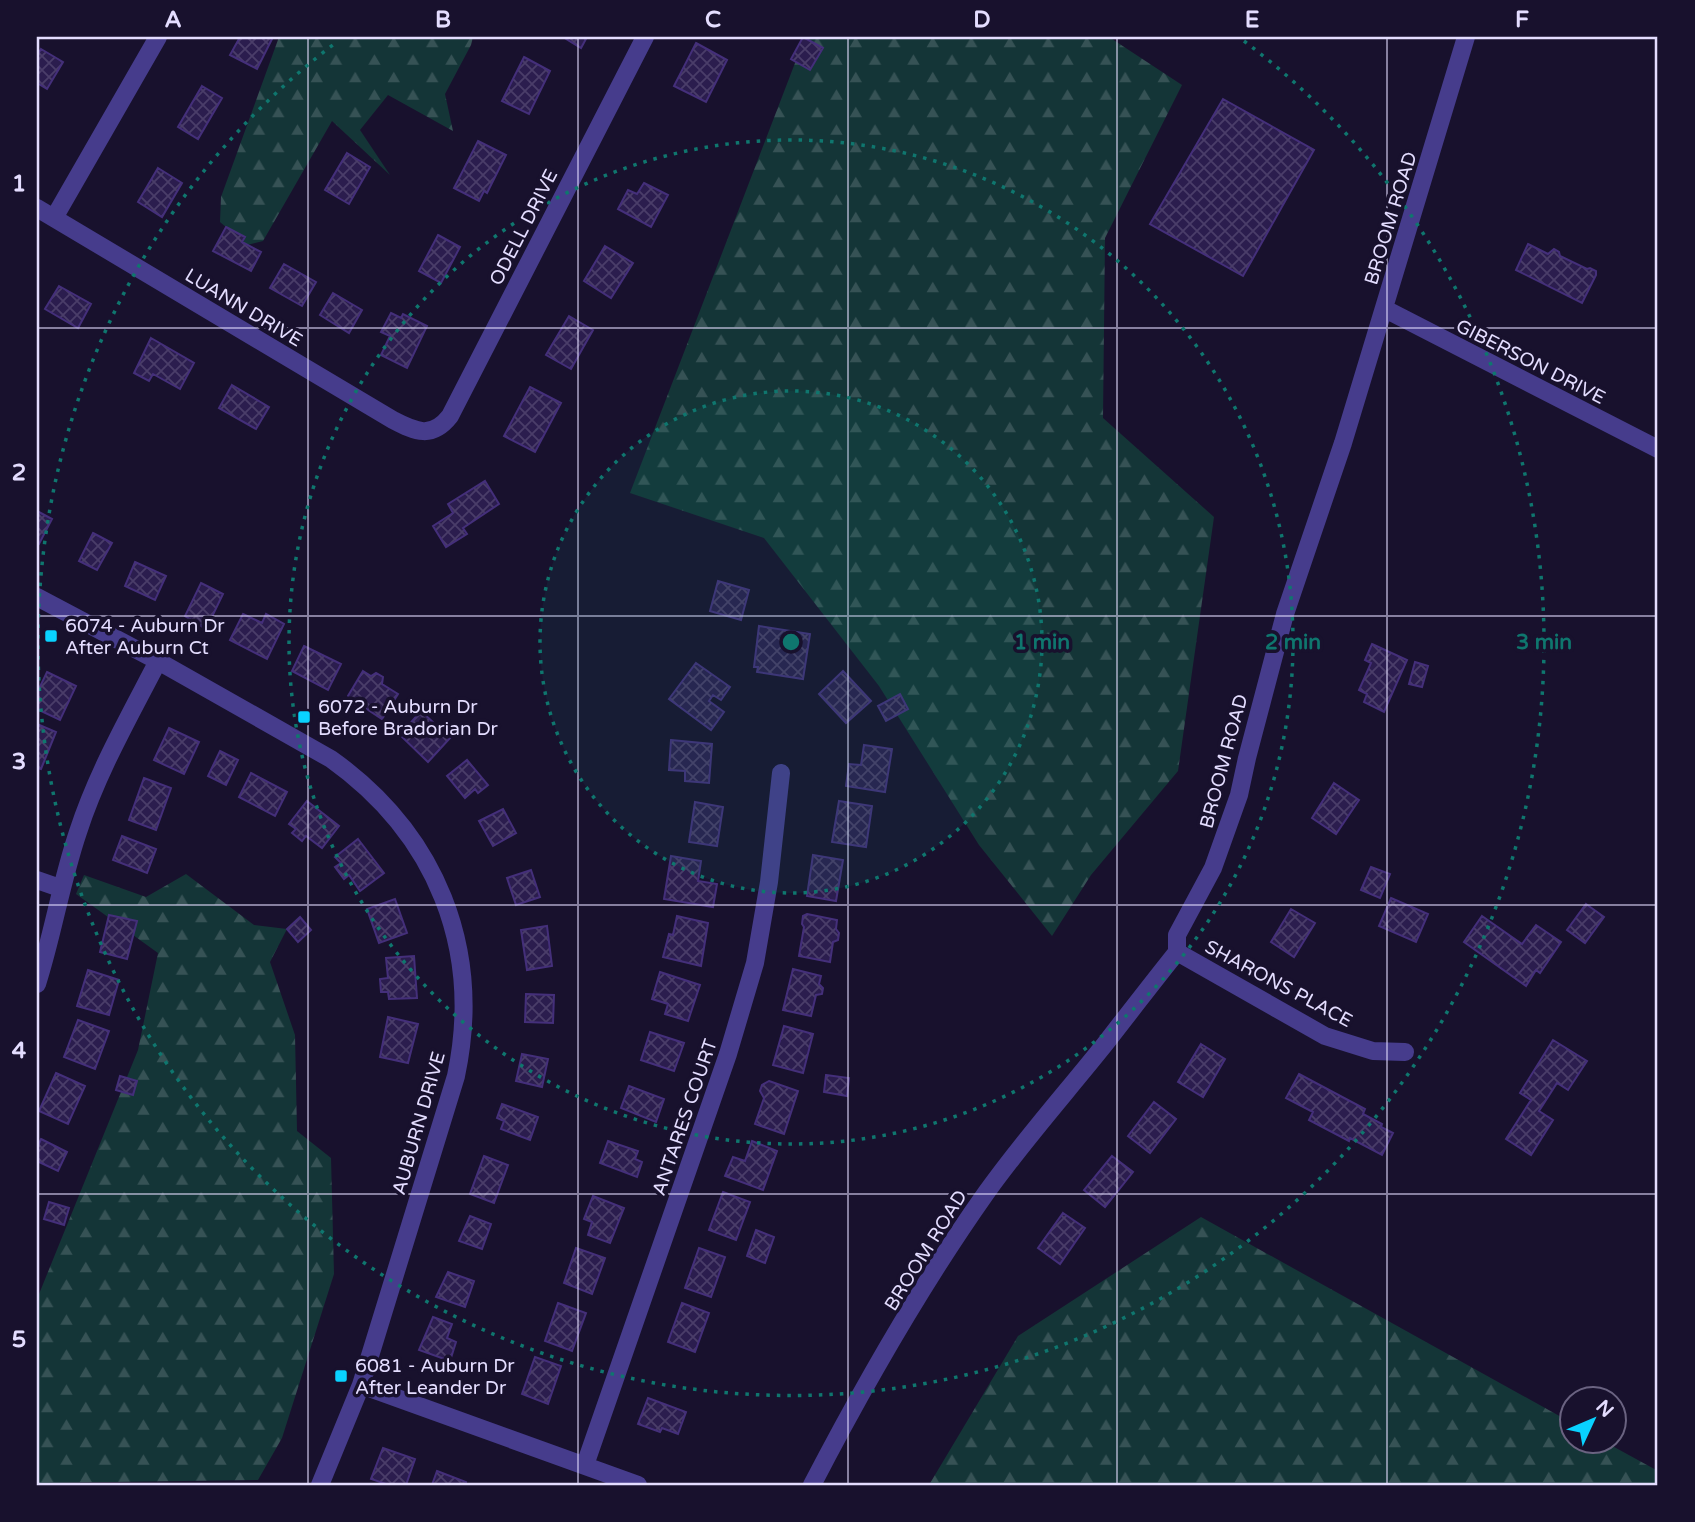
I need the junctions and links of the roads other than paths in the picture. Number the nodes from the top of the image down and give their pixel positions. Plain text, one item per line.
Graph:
1 (158, 37) edge
2 (645, 37) edge
3 (1466, 37) edge
4 (37, 208) edge
5 (54, 218) junction
6 (1385, 309) junction
7 (432, 431) joint
8 (1658, 449) edge
9 (37, 597) edge
10 (158, 661) junction
11 (781, 773) dead end
12 (37, 880) edge
13 (60, 888) junction
14 (1177, 952) junction
15 (37, 984) edge
16 (1405, 1052) dead end
17 (361, 1385) junction
18 (585, 1465) junction
19 (320, 1485) edge
20 (638, 1485) edge
21 (812, 1485) edge

1 - 5 street
2 - 7 street, ODELL DRIVE
3 - 6 street, BROOM ROAD
4 - 5 street, LUANN DRIVE
5 - 7 street, LUANN DRIVE
6 - 8 street, GIBERSON DRIVE
6 - 14 street, BROOM ROAD
9 - 10 street, AUBURN DRIVE
10 - 13 street
10 - 17 street, AUBURN DRIVE
11 - 18 street, ANTARES COURT
12 - 13 street
13 - 15 street
14 - 16 street, SHARONS PLACE
14 - 21 street, BROOM ROAD
17 - 18 street
17 - 19 street, AUBURN DRIVE
18 - 20 street

